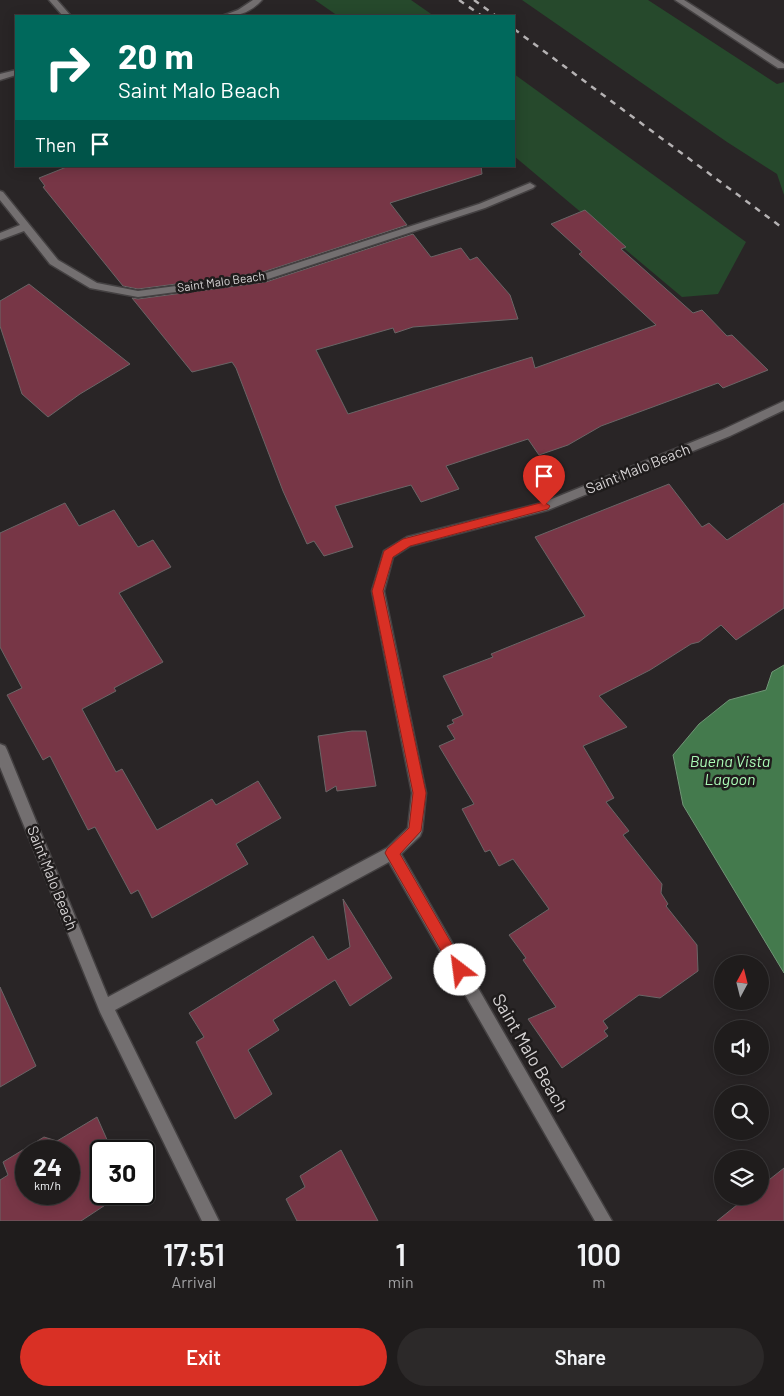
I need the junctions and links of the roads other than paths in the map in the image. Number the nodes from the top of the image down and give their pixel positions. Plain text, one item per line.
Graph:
1 (53, 0) edge
2 (258, 0) edge
3 (679, 0) edge
4 (66, 15) edge
5 (230, 15) edge
6 (781, 66) dead end
7 (15, 72) edge
8 (0, 77) edge
9 (530, 186) dead end
10 (0, 194) edge
11 (26, 226) junction
12 (0, 237) edge
13 (784, 405) edge
14 (0, 750) edge
15 (392, 853) junction
16 (105, 1007) junction
17 (210, 1221) edge
18 (604, 1221) edge

1 - 4 street
2 - 5 street
3 - 6 street
7 - 8 street
9 - 11 street, Saint Malo Beach
10 - 11 street, Saint Malo Beach
11 - 12 street
13 - 15 street, Saint Malo Beach
14 - 16 street, Saint Malo Beach
15 - 16 street, Saint Malo Beach
15 - 18 street, Saint Malo Beach
16 - 17 street, Saint Malo Beach

